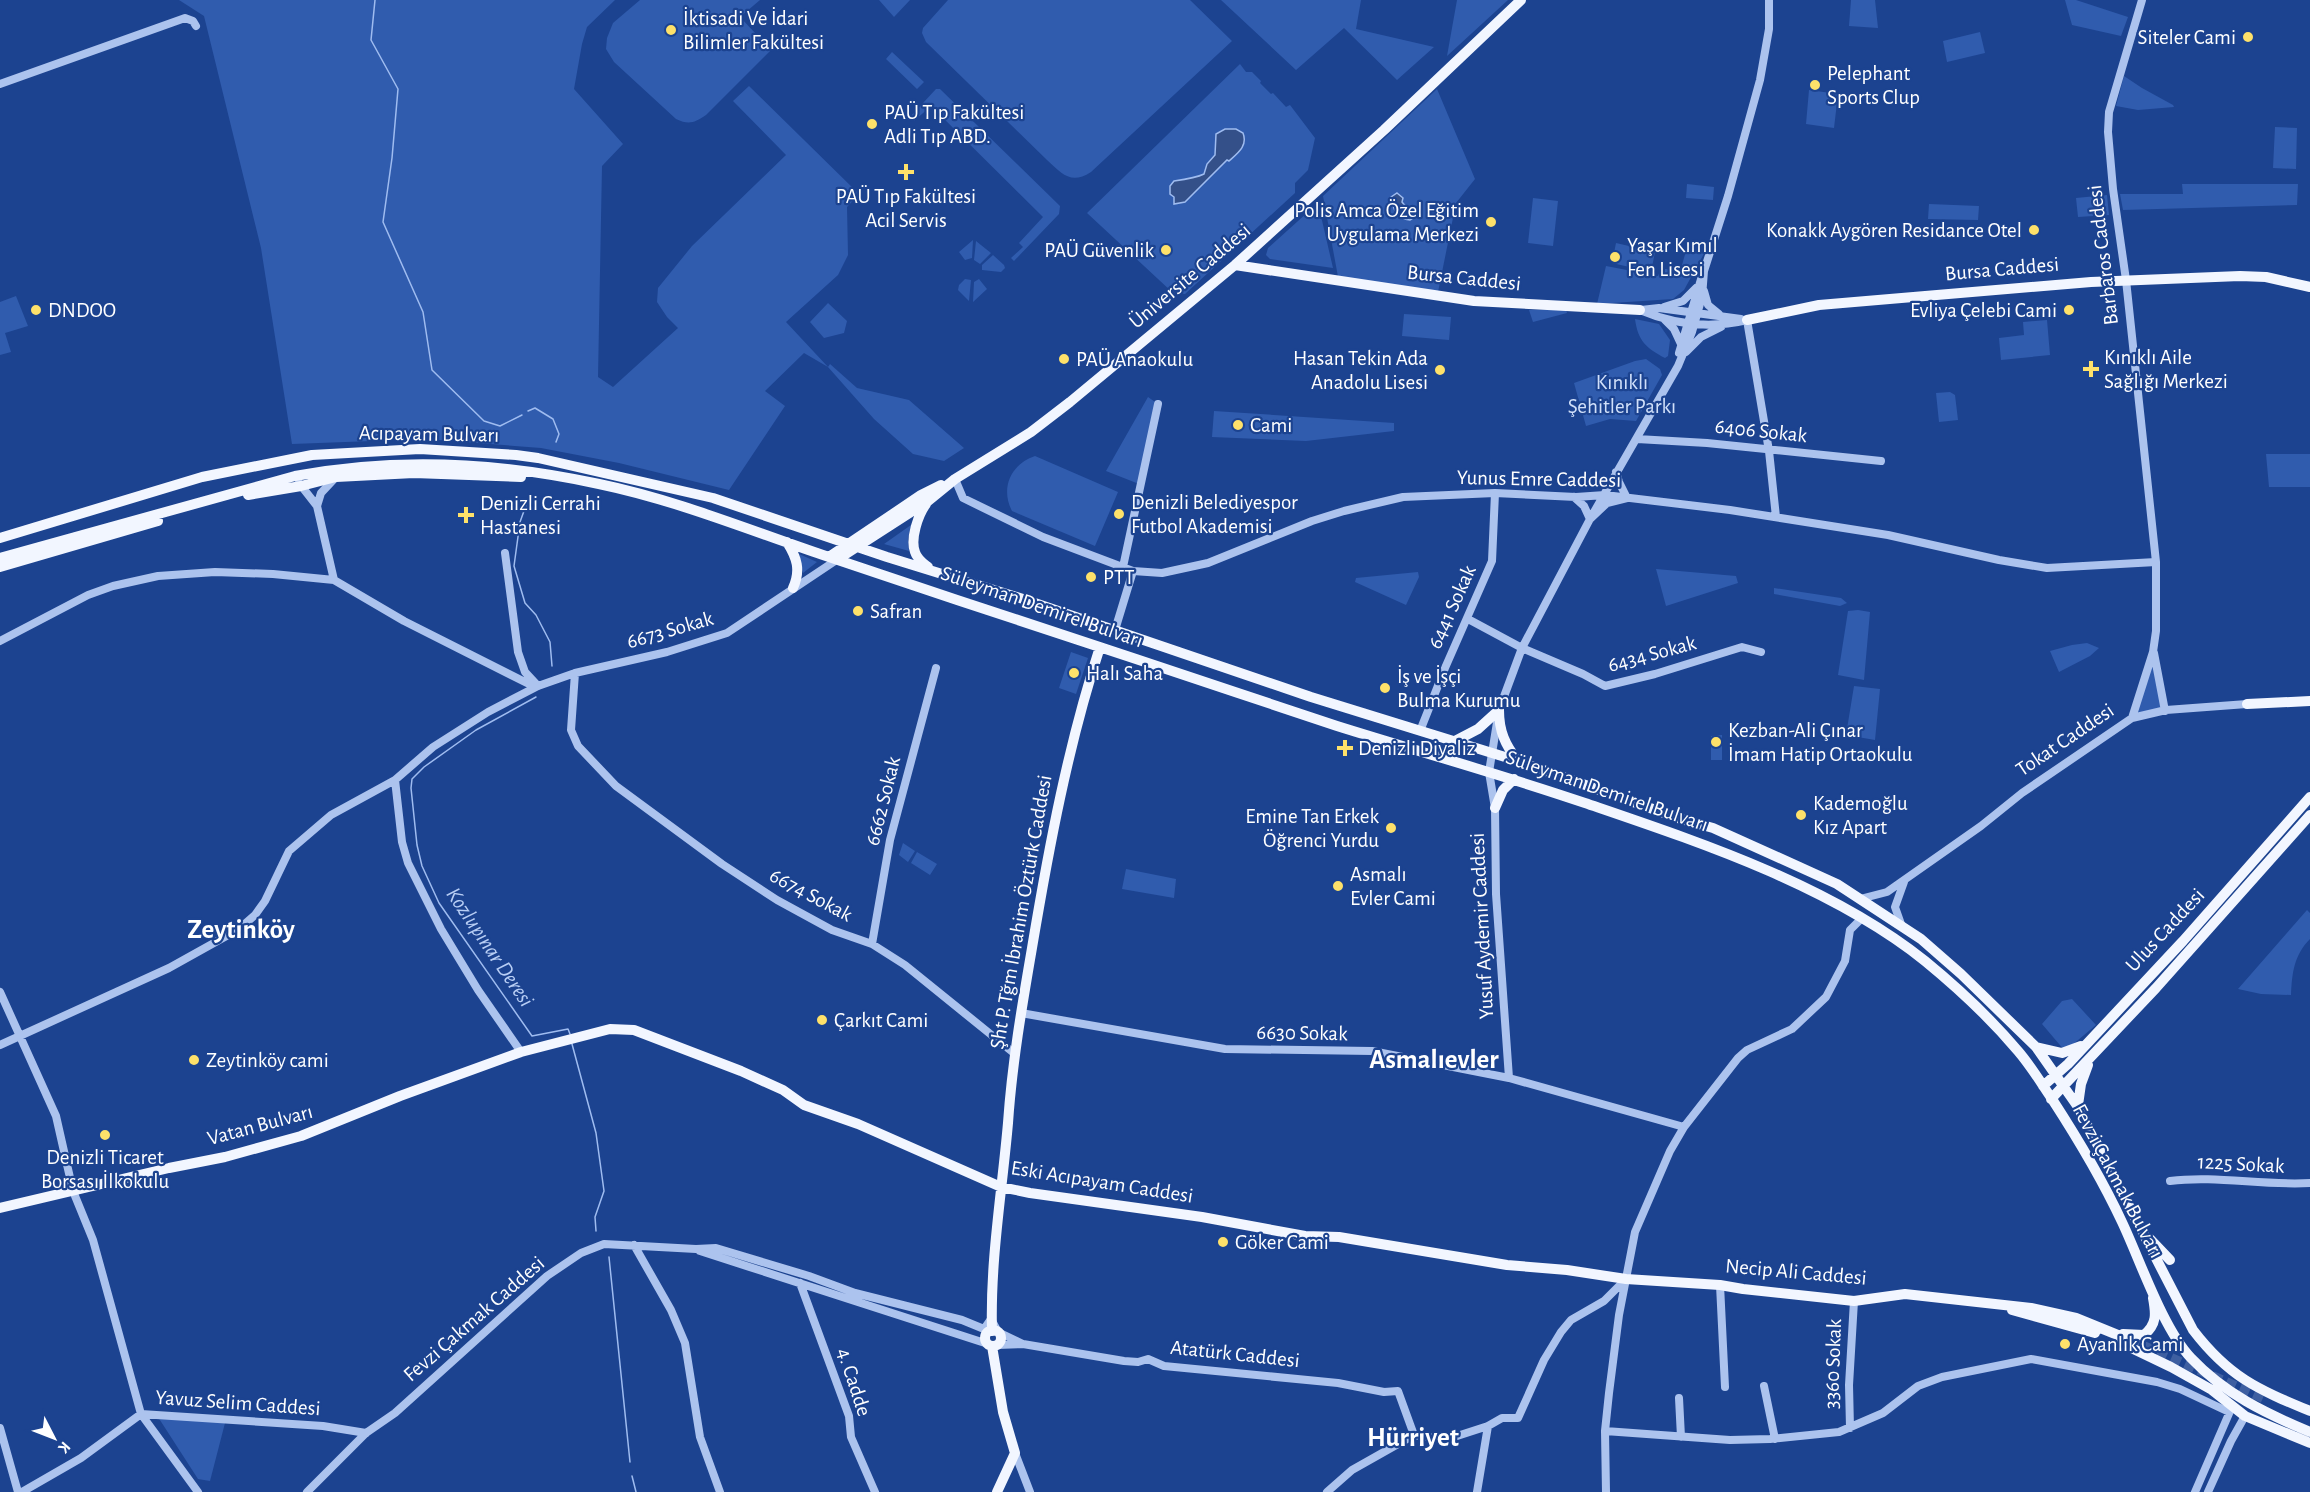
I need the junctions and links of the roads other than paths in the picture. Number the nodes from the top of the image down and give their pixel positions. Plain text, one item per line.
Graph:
1 (1521, 0) edge
2 (1769, 0) edge
3 (2142, 0) edge
4 (196, 26) dead end
5 (0, 84) edge
6 (1235, 265) junction
7 (2126, 280) junction
8 (1701, 284) junction
9 (2310, 286) edge
10 (1659, 308) junction
11 (1640, 310) junction
12 (1694, 313) junction
13 (1722, 316) junction
14 (1661, 318) junction
15 (1747, 320) junction
16 (1691, 324) junction
17 (1725, 325) junction
18 (1681, 344) junction
19 (1683, 355) junction
20 (1673, 373) junction
21 (1158, 404) dead end
22 (1637, 440) junction
23 (1769, 451) junction
24 (1881, 461) dead end
25 (1616, 474) junction
26 (294, 476) junction
27 (336, 477) junction
28 (955, 479) junction
29 (582, 481) junction
30 (301, 486) junction
31 (1495, 493) junction
32 (1605, 495) junction
33 (1575, 497) junction
34 (1627, 498) junction
35 (928, 501) junction
36 (317, 506) junction
37 (1776, 517) junction
38 (1590, 519) junction
39 (0, 538) edge
40 (787, 542) junction
41 (851, 545) junction
42 (505, 553) dead end
43 (818, 553) joint
44 (0, 558) edge
45 (831, 561) junction
46 (2156, 562) junction
47 (0, 567) edge
48 (1124, 567) junction
49 (1133, 571) junction
50 (936, 572) junction
51 (334, 580) junction
52 (793, 588) junction
53 (1468, 619) junction
54 (1115, 630) junction
55 (0, 641) edge
56 (1100, 647) junction
57 (1522, 648) junction
58 (1761, 652) dead end
59 (2154, 652) junction
60 (936, 668) dead end
61 (575, 673) junction
62 (536, 687) junction
63 (2310, 701) edge
64 (2247, 704) joint
65 (1499, 710) junction
66 (2165, 711) junction
67 (2132, 718) junction
68 (1420, 731) junction
69 (1455, 741) junction
70 (1492, 753) junction
71 (1518, 761) junction
72 (1490, 772) junction
73 (1515, 779) junction
74 (395, 780) junction
75 (2310, 797) edge
76 (1495, 808) junction
77 (2310, 815) edge
78 (1905, 879) junction
79 (1860, 899) junction
80 (1862, 918) junction
81 (1901, 924) junction
82 (872, 944) junction
83 (0, 992) edge
84 (1021, 1013) junction
85 (21, 1036) junction
86 (0, 1045) edge
87 (2084, 1045) junction
88 (2036, 1047) junction
89 (521, 1052) junction
90 (1015, 1054) junction
91 (2092, 1056) junction
92 (2057, 1074) junction
93 (1509, 1078) junction
94 (2043, 1086) junction
95 (2065, 1086) junction
96 (2051, 1099) junction
97 (2078, 1105) junction
98 (1684, 1127) junction
99 (2170, 1181) dead end
100 (2310, 1183) edge
101 (1001, 1187) junction
102 (73, 1191) junction
103 (0, 1208) edge
104 (2145, 1234) junction
105 (634, 1245) junction
106 (696, 1249) junction
107 (2170, 1260) dead end
108 (1621, 1281) junction
109 (1671, 1282) joint
110 (800, 1283) junction
111 (1720, 1285) junction
112 (2151, 1286) junction
113 (1854, 1301) junction
114 (1989, 1302) junction
115 (2155, 1311) junction
116 (991, 1331) junction
117 (2116, 1333) junction
118 (2130, 1340) tunnel mouth
119 (1023, 1344) junction
120 (993, 1346) junction
121 (1764, 1386) dead end
122 (1725, 1387) dead end
123 (2212, 1390) junction
124 (1679, 1398) dead end
125 (2263, 1398) tunnel mouth
126 (2231, 1409) junction
127 (2310, 1412) edge
128 (141, 1414) junction
129 (2245, 1416) junction
130 (2310, 1418) edge
131 (1488, 1426) junction
132 (0, 1428) edge
133 (1850, 1428) junction
134 (1605, 1431) junction
135 (366, 1432) junction
136 (2310, 1432) edge
137 (1414, 1435) junction
138 (1680, 1437) junction
139 (1775, 1439) junction
140 (2310, 1443) edge
141 (1015, 1453) junction
142 (20, 1492) edge
143 (198, 1492) edge
144 (307, 1492) edge
145 (720, 1492) edge
146 (876, 1492) edge
147 (997, 1492) edge
148 (1030, 1492) edge
149 (1327, 1492) edge
150 (1478, 1492) edge
151 (1606, 1492) edge
152 (2195, 1492) edge
153 (2208, 1492) edge

1 - 6 main road, Üniversite Caddesi
2 - 8 street
3 - 7 street, Barbaros Caddesi
4 - 5 street
6 - 11 main road, Bursa Caddesi
6 - 28 main road, Üniversite Caddesi
7 - 9 main road, Bursa Caddesi
7 - 15 main road, Bursa Caddesi
7 - 46 street, Barbaros Caddesi
8 - 10 street
8 - 12 street
8 - 13 street
10 - 11 street
10 - 12 street, Bursa Caddesi
11 - 14 street, Bursa Caddesi
12 - 13 street, Bursa Caddesi
12 - 16 street
13 - 15 street, Bursa Caddesi
14 - 16 street, Bursa Caddesi
14 - 18 street
15 - 17 street
15 - 23 street
16 - 17 street, Bursa Caddesi
16 - 18 street
16 - 19 street
17 - 19 street
18 - 20 street
19 - 20 street
20 - 22 street
21 - 48 street
22 - 23 street, 6406 Sokak
22 - 25 street
23 - 24 street, 6406 Sokak
23 - 37 street
25 - 32 street, Yusuf Aydemir Caddesi
25 - 33 street
25 - 34 street
26 - 29 main road, Acıpayam Bulvarı
26 - 30 street
26 - 44 main road, Acıpayam Bulvarı
27 - 29 main road
27 - 30 main road
27 - 36 street
28 - 35 main road, Üniversite Caddesi
28 - 41 main road
28 - 48 street, Yunus Emre Caddesi
29 - 40 main road, Acıpayam Bulvarı
30 - 36 street
30 - 47 main road
31 - 33 street, Yunus Emre Caddesi
31 - 49 street, Yunus Emre Caddesi
31 - 53 street, 6441 Sokak
32 - 33 street, Yunus Emre Caddesi
32 - 34 street, Yunus Emre Caddesi
32 - 38 street, Yusuf Aydemir Caddesi
33 - 38 street
34 - 37 street, Yunus Emre Caddesi
34 - 38 street
35 - 41 main road, Üniversite Caddesi
35 - 50 main road
36 - 51 street
37 - 46 street, Yunus Emre Caddesi
38 - 57 street, Yusuf Aydemir Caddesi
39 - 41 main road, Acıpayam Bulvarı
40 - 43 main road, Acıpayam Bulvarı
40 - 52 main road
41 - 45 main road
41 - 50 main road, Süleyman Demirel Bulvarı
42 - 62 street
43 - 45 main road, Süleyman Demirel Bulvarı
45 - 52 street, 6673 Sokak
45 - 56 main road, Süleyman Demirel Bulvarı
46 - 59 street, Barbaros Caddesi
48 - 49 street, Yunus Emre Caddesi
49 - 54 street
50 - 54 main road, Süleyman Demirel Bulvarı
51 - 55 street
51 - 62 street
52 - 61 street, 6673 Sokak
53 - 57 street, 6434 Sokak
53 - 68 street, 6441 Sokak
54 - 68 main road, Süleyman Demirel Bulvarı
56 - 72 main road, Süleyman Demirel Bulvarı
56 - 84 main road, Şht P. Tğm İbrahim Öztürk Caddesi
57 - 58 street, 6434 Sokak
57 - 65 street, Yusuf Aydemir Caddesi
59 - 66 street, Barbaros Caddesi
59 - 67 street, Barbaros Caddesi
60 - 82 street, 6662 Sokak
61 - 62 street, 6673 Sokak
61 - 82 street, 6674 Sokak
62 - 74 street, 6673 Sokak
63 - 64 main road, Tokat Caddesi
64 - 66 street, Tokat Caddesi
65 - 69 main road
65 - 70 street, Yusuf Aydemir Caddesi
65 - 71 main road
66 - 67 street, Tokat Caddesi
67 - 78 street, Tokat Caddesi
68 - 69 main road, Süleyman Demirel Bulvarı
69 - 70 main road, Süleyman Demirel Bulvarı
70 - 71 main road, Süleyman Demirel Bulvarı
70 - 72 street, Yusuf Aydemir Caddesi
71 - 79 main road, Süleyman Demirel Bulvarı
72 - 73 main road, Süleyman Demirel Bulvarı
72 - 76 street, Yusuf Aydemir Caddesi
73 - 76 main road
73 - 80 main road, Süleyman Demirel Bulvarı
74 - 85 street, 6673 Sokak
74 - 89 street
75 - 87 main road, Ulus Caddesi
76 - 93 street, Yusuf Aydemir Caddesi
77 - 91 main road, Ulus Caddesi
78 - 79 street, Tokat Caddesi
78 - 81 street
79 - 81 main road, Fevzi Çakmak Bulvarı
80 - 94 main road, Fevzi Çakmak Bulvarı
80 - 98 street
81 - 88 main road, Fevzi Çakmak Bulvarı
82 - 90 street, 6674 Sokak
83 - 85 street
84 - 90 main road, Şht P. Tğm İbrahim Öztürk Caddesi
84 - 93 street, 6630 Sokak
85 - 86 street, 6673 Sokak
85 - 102 street
87 - 88 main road
87 - 92 main road, Ulus Caddesi
88 - 92 main road, Fevzi Çakmak Bulvarı
89 - 101 main road, Eski Acıpayam Caddesi
89 - 102 main road, Vatan Bulvarı
90 - 101 main road, Şht P. Tğm İbrahim Öztürk Caddesi
91 - 95 main road, Ulus Caddesi
91 - 97 main road
92 - 94 main road, Ulus Caddesi
92 - 95 main road, Fevzi Çakmak Bulvarı
93 - 98 street, 6630 Sokak
94 - 96 main road, Fevzi Çakmak Bulvarı
95 - 96 main road, Ulus Caddesi
95 - 97 main road, Fevzi Çakmak Bulvarı
96 - 112 main road, Fevzi Çakmak Bulvarı
97 - 104 main road, Fevzi Çakmak Bulvarı
98 - 108 street
99 - 100 street, 1225 Sokak
101 - 108 main road, Eski Acıpayam Caddesi
101 - 116 main road, Şht P. Tğm İbrahim Öztürk Caddesi
102 - 103 main road, Vatan Bulvarı
102 - 128 street
104 - 107 main road
104 - 127 main road, Fevzi Çakmak Bulvarı
105 - 106 street, Fevzi Çakmak Caddesi
105 - 135 street, Fevzi Çakmak Caddesi
105 - 145 street
106 - 110 street
106 - 116 street, Fevzi Çakmak Caddesi
108 - 109 main road, Eski Acıpayam Caddesi
108 - 131 street
108 - 134 street
109 - 111 main road, Necip Ali Caddesi
110 - 120 street
110 - 146 street, 4. Cadde
111 - 113 main road, Necip Ali Caddesi
111 - 122 street
112 - 115 main road
112 - 136 main road, Fevzi Çakmak Bulvarı
113 - 114 main road, Necip Ali Caddesi
113 - 133 street, 3360 Sokak
114 - 117 main road, Necip Ali Caddesi
114 - 123 main road, Necip Ali Caddesi
115 - 117 main road
115 - 123 main road
116 - 119 street, Fevzi Çakmak Caddesi
116 - 120 main road, Şht P. Tğm İbrahim Öztürk Caddesi
117 - 118 main road, Necip Ali Caddesi
119 - 120 street
119 - 137 street, Atatürk Caddesi
120 - 141 main road, Şht P. Tğm İbrahim Öztürk Caddesi
121 - 139 street
123 - 126 main road, Necip Ali Caddesi
124 - 138 street
125 - 130 main road
126 - 129 main road, Necip Ali Caddesi
126 - 133 street
126 - 152 street
128 - 135 street, Yavuz Selim Caddesi
128 - 142 street, Yavuz Selim Caddesi
128 - 143 street
129 - 140 main road, Necip Ali Caddesi
129 - 153 street
131 - 137 street
131 - 150 street
132 - 142 street
133 - 139 street
134 - 138 street
134 - 151 street
135 - 144 street, Fevzi Çakmak Caddesi
137 - 149 street
138 - 139 street
141 - 147 main road
141 - 148 street

